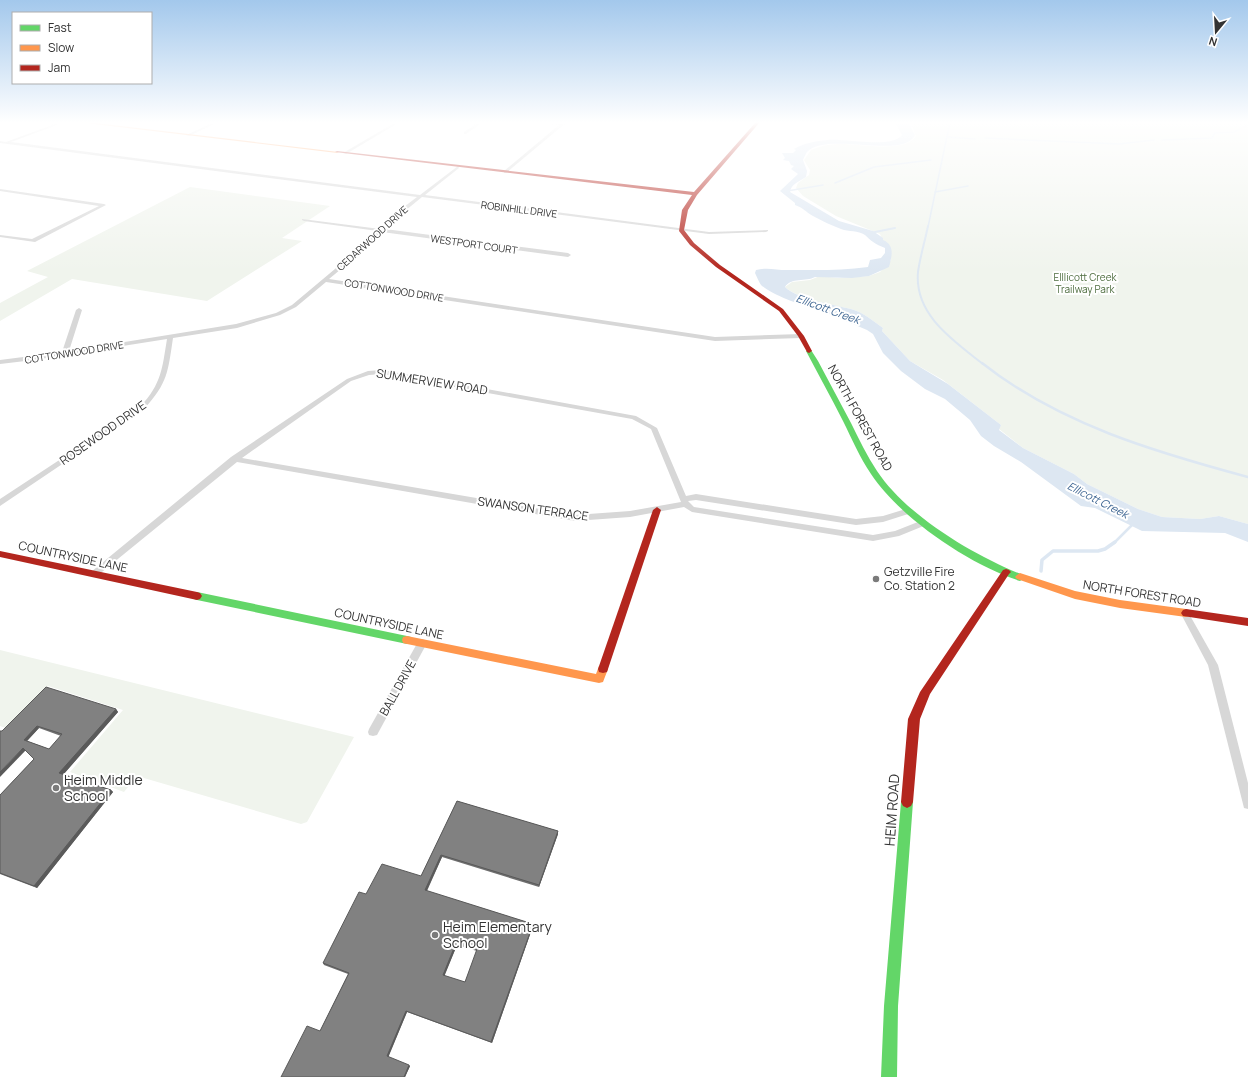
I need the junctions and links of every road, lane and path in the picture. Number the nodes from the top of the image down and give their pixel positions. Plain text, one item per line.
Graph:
1 (230, 172) edge
2 (450, 172) edge
3 (507, 172) edge
4 (714, 172) edge
5 (0, 190) edge
6 (695, 194) junction
7 (419, 197) junction
8 (304, 220) dead end
9 (681, 230) junction
10 (381, 231) junction
11 (766, 231) dead end
12 (0, 236) edge
13 (568, 255) dead end
14 (325, 280) junction
15 (79, 310) dead end
16 (801, 336) junction
17 (170, 337) junction
18 (65, 353) junction
19 (0, 362) edge
20 (234, 459) junction
21 (684, 501) junction
22 (0, 503) edge
23 (657, 510) junction
24 (909, 511) junction
25 (924, 523) junction
26 (0, 554) edge
27 (1006, 572) junction
28 (94, 574) junction
29 (1184, 614) junction
30 (1248, 622) edge
31 (422, 643) junction
32 (374, 732) dead end
33 (1248, 804) edge
34 (889, 1077) edge

1 - 7 street, ROBINHILL DRIVE
2 - 7 street, CEDARWOOD DRIVE
3 - 6 street
4 - 6 street
5 - 12 street
6 - 9 street
7 - 9 street, ROBINHILL DRIVE
7 - 10 street, CEDARWOOD DRIVE
8 - 10 street, WESTPORT COURT
9 - 11 street, ROBINHILL DRIVE
9 - 16 street, NORTH FOREST ROAD
10 - 13 street, WESTPORT COURT
10 - 14 street, CEDARWOOD DRIVE
14 - 16 street, COTTONWOOD DRIVE
14 - 17 street, COTTONWOOD DRIVE
15 - 18 street
16 - 24 street, NORTH FOREST ROAD
17 - 18 street, COTTONWOOD DRIVE
17 - 22 street, ROSEWOOD DRIVE
18 - 19 street, COTTONWOOD DRIVE
20 - 21 street, SUMMERVIEW ROAD
20 - 23 street, SWANSON TERRACE
20 - 28 street, SUMMERVIEW ROAD
21 - 23 street, SWANSON TERRACE
21 - 24 street, SWANSON TERRACE
21 - 25 street
23 - 31 street, COUNTRYSIDE LANE
24 - 25 street, NORTH FOREST ROAD
25 - 27 street, NORTH FOREST ROAD
26 - 28 street, COUNTRYSIDE LANE
27 - 29 street, NORTH FOREST ROAD
27 - 34 street, HEIM ROAD
28 - 31 street, COUNTRYSIDE LANE
29 - 30 street, NORTH FOREST ROAD
29 - 33 street
31 - 32 street, BALL DRIVE

